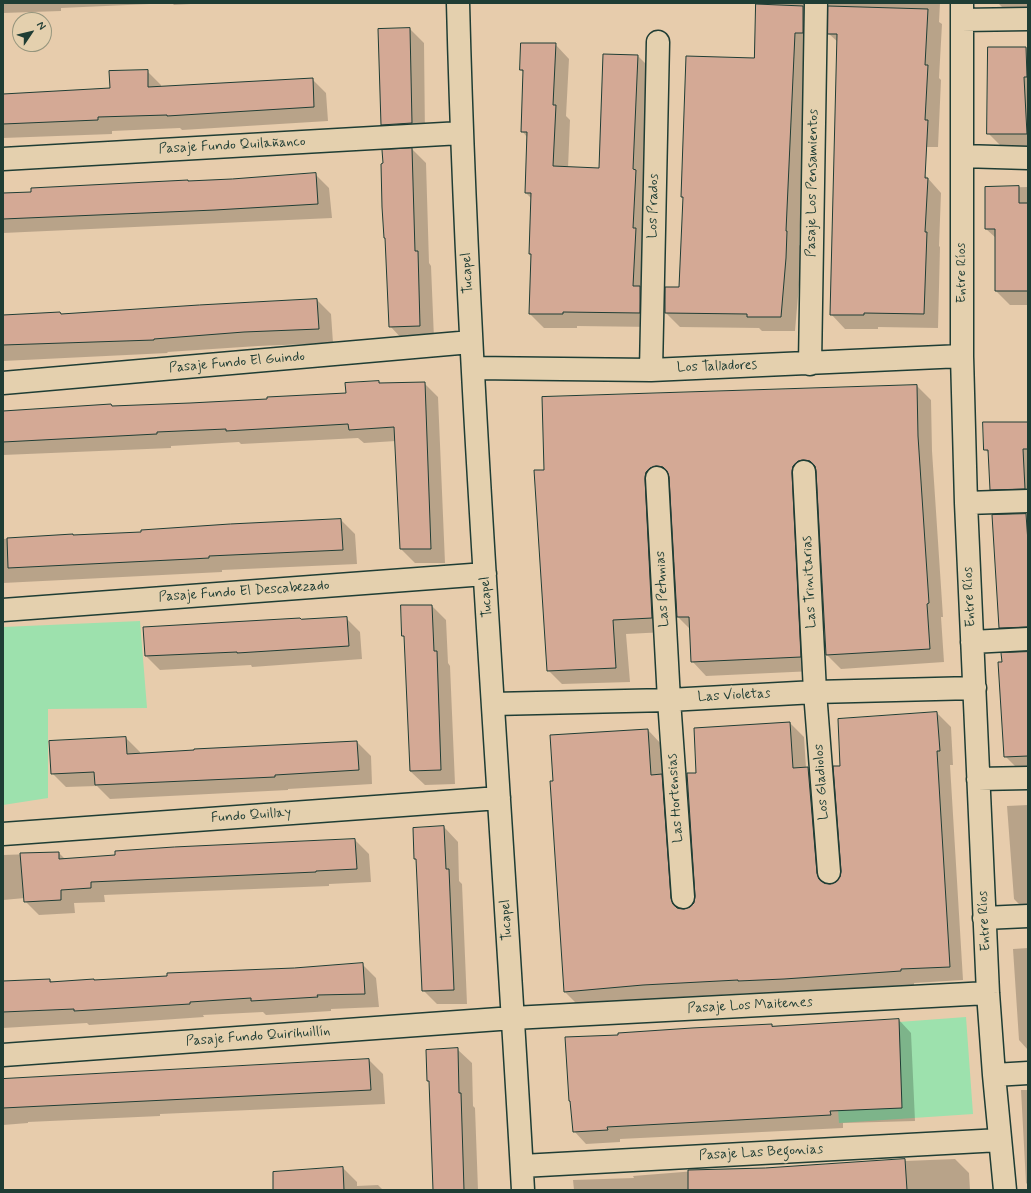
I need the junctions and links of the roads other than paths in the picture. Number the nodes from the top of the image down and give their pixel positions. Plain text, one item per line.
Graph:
1 (458, 3) edge
2 (816, 3) edge
3 (962, 12) edge
4 (1028, 19) edge
5 (658, 42) dead end
6 (461, 133) junction
7 (962, 156) junction
8 (1028, 158) edge
9 (3, 159) edge
10 (471, 342) junction
11 (962, 356) junction
12 (810, 364) junction
13 (473, 368) junction
14 (651, 370) junction
15 (3, 384) edge
16 (804, 472) dead end
17 (657, 478) dead end
18 (1028, 501) edge
19 (966, 503) junction
20 (485, 574) junction
21 (3, 610) edge
22 (1028, 639) edge
23 (972, 642) junction
24 (975, 688) junction
25 (815, 692) junction
26 (669, 700) junction
27 (494, 704) junction
28 (1028, 778) edge
29 (978, 779) junction
30 (499, 798) junction
31 (3, 834) edge
32 (829, 872) dead end
33 (683, 897) dead end
34 (1028, 916) edge
35 (984, 918) junction
36 (988, 993) junction
37 (513, 1018) junction
38 (3, 1055) edge
39 (1028, 1073) edge
40 (994, 1075) junction
41 (1000, 1140) junction
42 (522, 1166) junction
43 (523, 1190) edge
44 (1005, 1190) edge

1 - 6 street, Tucapel
2 - 12 street, Pasaje Los Pensamientos
3 - 4 street
3 - 7 street, Entre Ríos
5 - 14 street, Los Prados
6 - 9 street, Pasaje Fundo Quilañanco
6 - 10 street, Tucapel
7 - 8 street
7 - 11 street, Entre Ríos
10 - 13 street, Tucapel
10 - 15 street, Pasaje Fundo El Guindo
11 - 12 street, Los Talladores
11 - 19 street, Entre Ríos
12 - 14 street, Los Talladores
13 - 14 street, Los Talladores
13 - 20 street, Tucapel
16 - 25 street, Las Trinitarias
17 - 26 street, Las Petunias
18 - 19 street
19 - 23 street, Entre Ríos
20 - 21 street, Pasaje Fundo El Descabezado
20 - 27 street, Tucapel
22 - 23 street
23 - 24 street, Entre Ríos
24 - 25 street, Las Violetas
24 - 29 street, Entre Ríos
25 - 26 street, Las Violetas
25 - 32 street, Los Gladiolos
26 - 27 street, Las Violetas
26 - 33 street, Las Hortensias
27 - 30 street, Tucapel
28 - 29 street
29 - 35 street, Entre Ríos
30 - 31 street, Fundo Quillay
30 - 37 street, Tucapel
34 - 35 street
35 - 36 street, Entre Ríos
36 - 37 street, Pasaje Los Maitenes
36 - 40 street, Entre Ríos
37 - 38 street, Pasaje Fundo Quirihuillín
37 - 42 street, Tucapel
39 - 40 street
40 - 41 street, Entre Ríos
41 - 42 street, Pasaje Las Begonias
41 - 44 street, Entre Ríos
42 - 43 street, Tucapel

